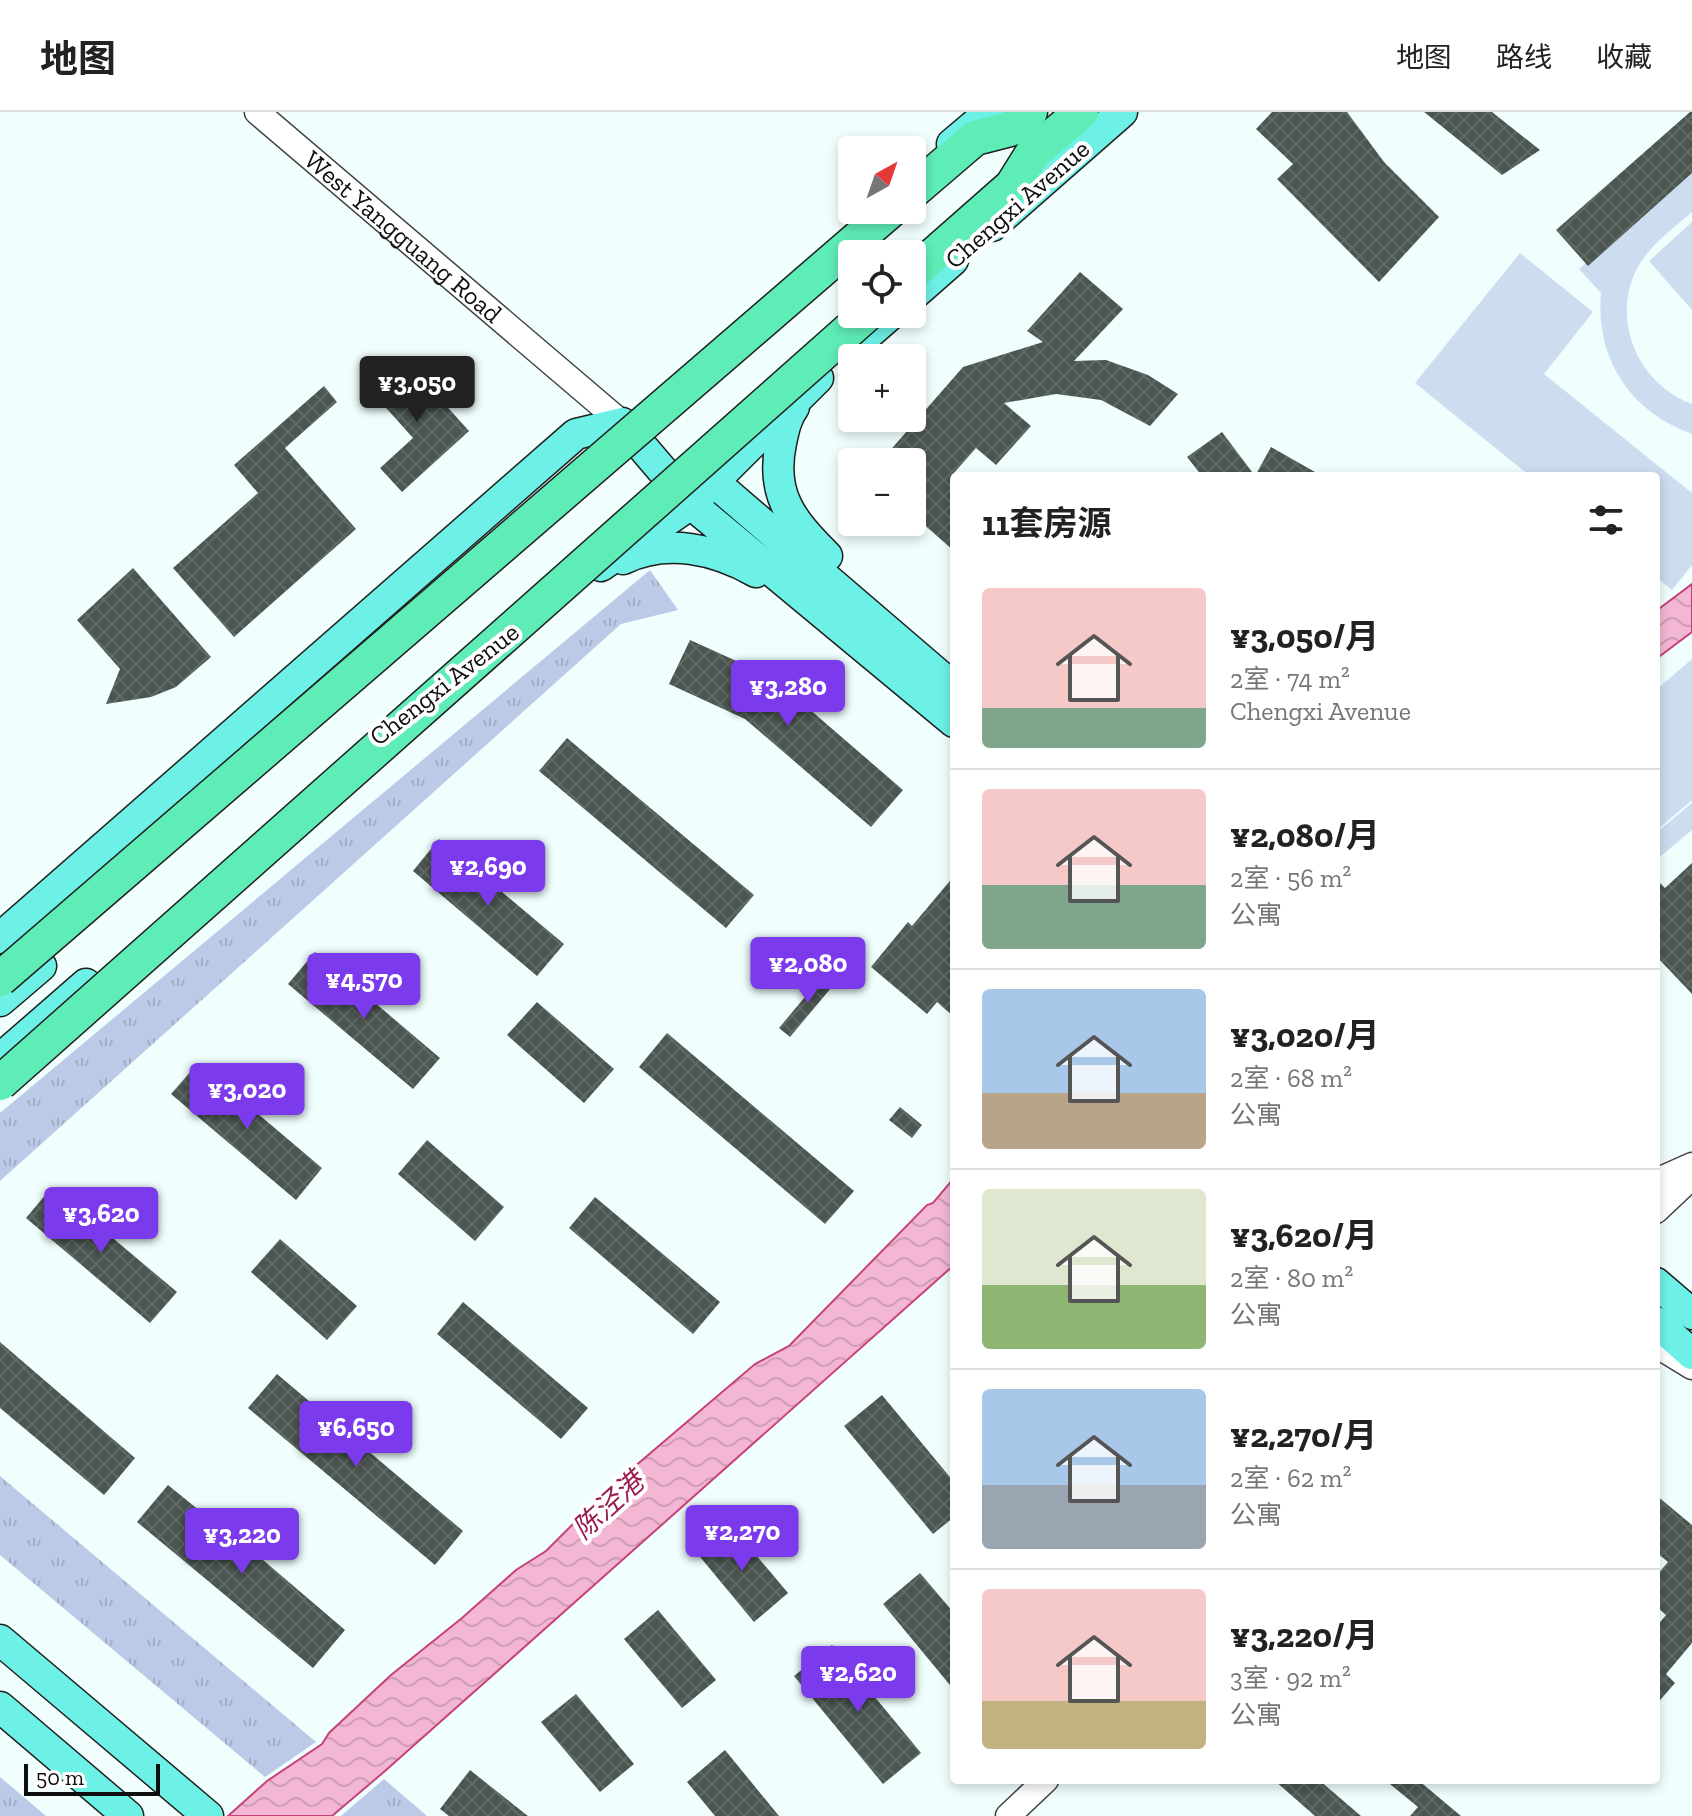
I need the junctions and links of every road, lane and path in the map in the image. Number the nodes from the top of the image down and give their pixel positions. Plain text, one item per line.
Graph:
1 (257, 112) edge
2 (1081, 112) edge
3 (1122, 112) edge
4 (1010, 118) edge
5 (926, 169) edge
6 (926, 180) edge
7 (857, 224) edge
8 (875, 224) edge
9 (926, 262) edge
10 (926, 284) edge
11 (851, 328) edge
12 (875, 328) edge
13 (806, 389) junction
14 (622, 423) junction
15 (714, 482) junction
16 (691, 504) junction
17 (578, 581) junction
18 (809, 602) junction
19 (891, 634) junction
20 (950, 685) edge
21 (950, 719) edge
22 (0, 938) edge
23 (0, 979) edge
24 (0, 1001) edge
25 (0, 1059) edge
26 (0, 1083) edge
27 (1692, 1165) edge
28 (1692, 1177) edge
29 (1660, 1179) edge
30 (1660, 1207) edge
31 (1660, 1286) edge
32 (1692, 1314) edge
33 (1660, 1326) edge
34 (1660, 1347) edge
35 (1692, 1354) edge
36 (1692, 1367) edge
37 (0, 1640) edge
38 (0, 1707) edge
39 (1042, 1784) edge
40 (120, 1809) edge
41 (208, 1816) edge
42 (1008, 1816) edge

1 - 14 street, West Yangguang Road
2 - 9 highway
3 - 10 main road, Chengxi Avenue
4 - 5 main road
4 - 6 highway
7 - 14 main road, Chengxi Avenue
8 - 23 highway, bridge
11 - 26 highway, bridge
12 - 13 main road, Chengxi Avenue
13 - 15 main road, Chengxi Avenue
13 - 19 main road
14 - 15 main road, West Yangguang Road
14 - 16 main road, West Yangguang Road
14 - 22 main road, Chengxi Avenue
14 - 24 main road, Chengxi Avenue
15 - 16 main road, Chengxi Avenue
15 - 19 main road, West Yangguang Road
16 - 17 main road, Chengxi Avenue
16 - 18 main road, West Yangguang Road
17 - 18 main road
17 - 25 main road, Chengxi Avenue
18 - 21 main road, West Yangguang Road
19 - 20 main road, West Yangguang Road
27 - 29 street
28 - 30 street
31 - 32 main road
33 - 35 main road
34 - 36 street
37 - 41 main road
38 - 40 main road
39 - 42 street

